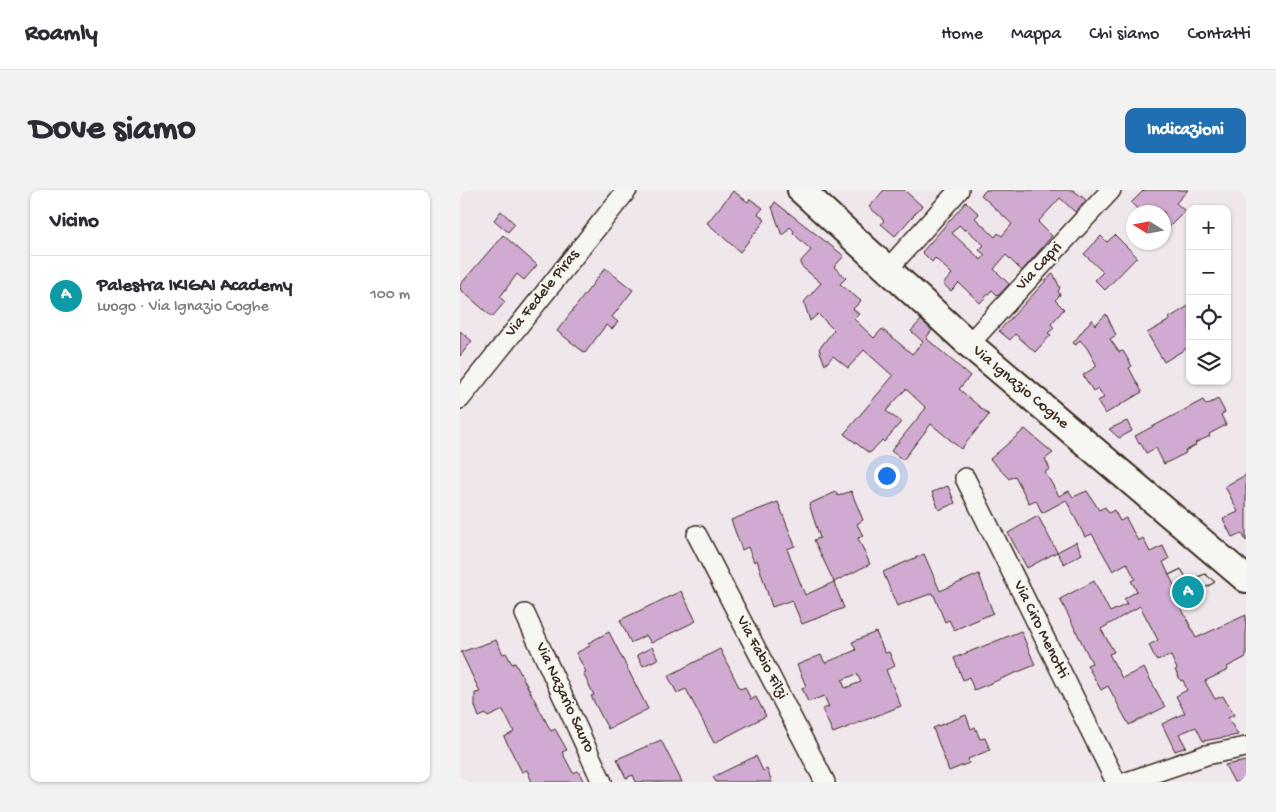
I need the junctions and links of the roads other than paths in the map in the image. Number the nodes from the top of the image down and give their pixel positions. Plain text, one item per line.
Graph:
1 (626, 190) edge
2 (801, 190) edge
3 (959, 190) edge
4 (1112, 190) edge
5 (887, 270) junction
6 (969, 344) junction
7 (460, 399) edge
8 (965, 478) dead end
9 (697, 535) dead end
10 (1246, 579) edge
11 (525, 614) dead end
12 (1246, 746) edge
13 (602, 782) edge
14 (825, 782) edge
15 (1116, 782) edge
16 (1127, 782) edge

1 - 7 street, Via Fedele Piras
2 - 5 street, Via Ignazio Coghe
3 - 5 street
4 - 6 street, Via Capri
5 - 6 street, Via Ignazio Coghe
6 - 10 street, Via Ignazio Coghe
8 - 15 street, Via Ciro Menotti
9 - 14 street, Via Fabio Filzi
11 - 13 street, Via Nazario Sauro
12 - 16 street

